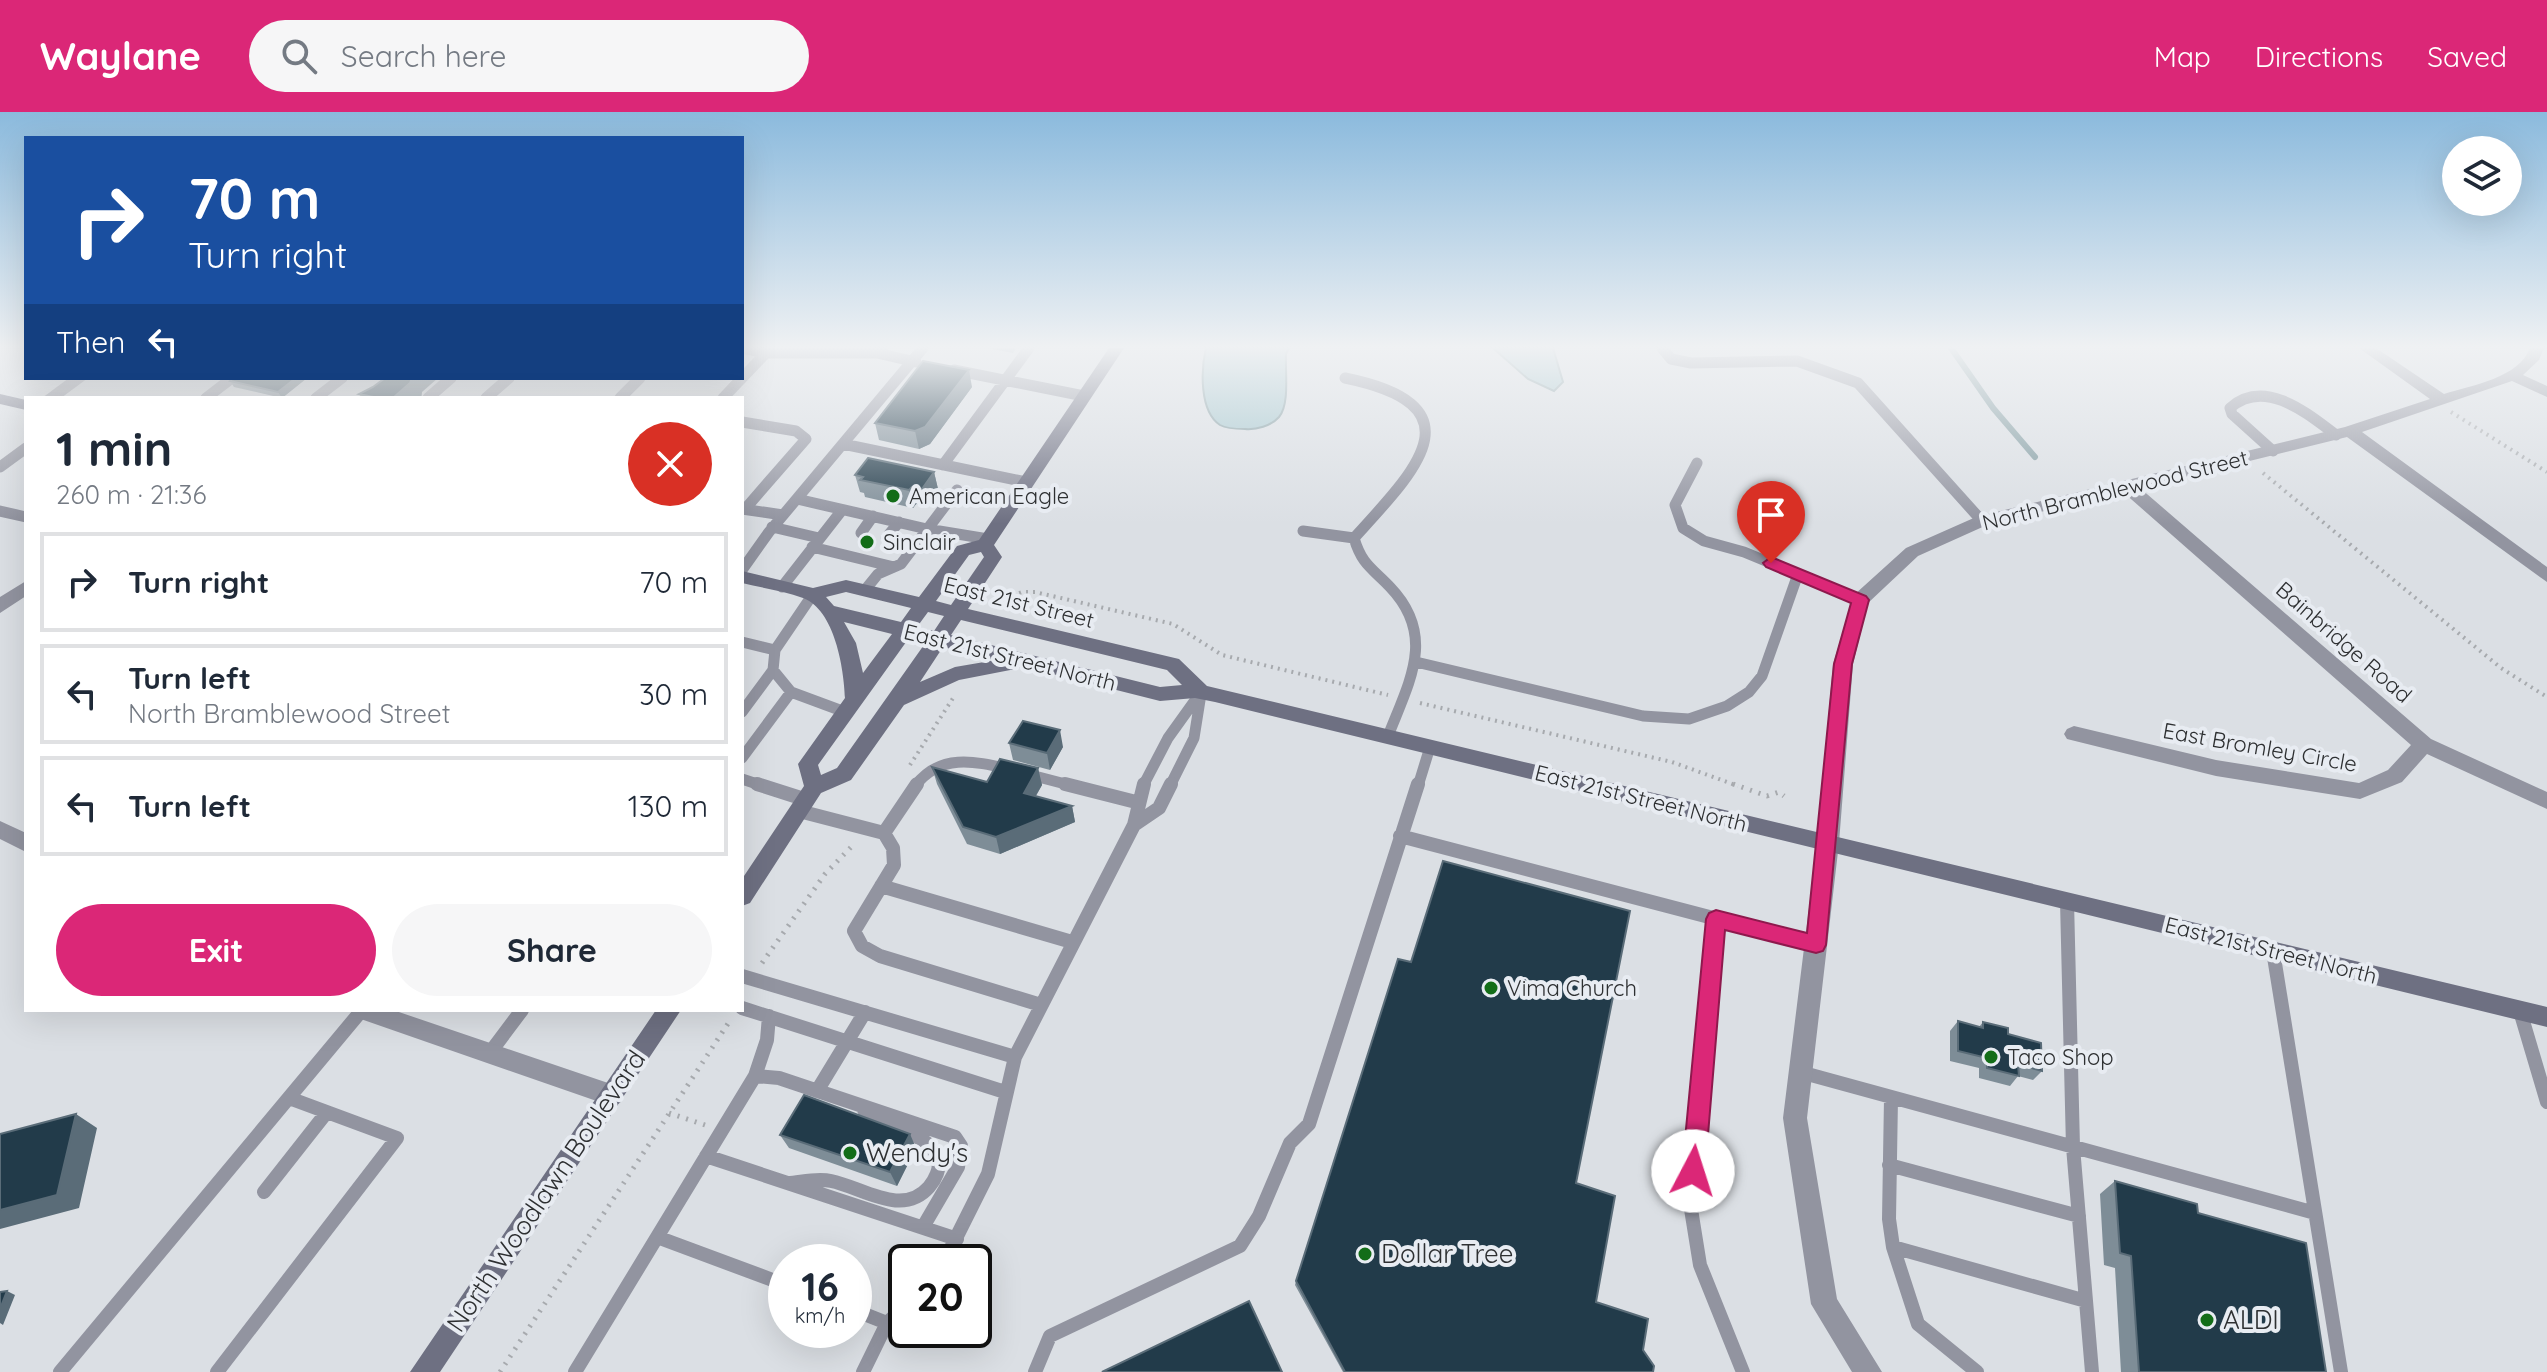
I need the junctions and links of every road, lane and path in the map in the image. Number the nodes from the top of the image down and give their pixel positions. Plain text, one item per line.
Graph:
1 (874, 407) edge
2 (985, 407) edge
3 (1077, 407) edge
4 (1417, 407) edge
5 (1879, 407) edge
6 (2231, 407) edge
7 (2299, 407) edge
8 (2422, 407) edge
9 (2449, 407) edge
10 (744, 422) edge
11 (2343, 433) junction
12 (843, 444) junction
13 (24, 451) edge
14 (2273, 451) junction
15 (1697, 463) dead end
16 (943, 465) junction
17 (0, 467) edge
18 (2547, 472) edge
19 (2263, 473) dead end
20 (1026, 482) junction
21 (2128, 487) junction
22 (957, 490) dead end
23 (797, 499) junction
24 (744, 508) edge
25 (744, 509) edge
26 (842, 510) junction
27 (0, 511) edge
28 (783, 515) junction
29 (873, 516) junction
30 (24, 517) edge
31 (1982, 521) junction
32 (899, 522) junction
33 (772, 527) junction
34 (927, 529) junction
35 (1303, 531) dead end
36 (861, 533) dead end
37 (886, 538) dead end
38 (1354, 538) junction
39 (816, 542) junction
40 (986, 542) junction
41 (744, 567) edge
42 (894, 567) junction
43 (1798, 574) junction
44 (2547, 576) edge
45 (744, 578) edge
46 (782, 587) junction
47 (24, 589) edge
48 (865, 590) junction
49 (813, 594) junction
50 (1860, 600) junction
51 (992, 603) dead end
52 (924, 604) junction
53 (0, 607) edge
54 (828, 611) junction
55 (956, 612) junction
56 (905, 630) junction
57 (938, 638) junction
58 (744, 642) edge
59 (775, 650) junction
60 (1031, 661) junction
61 (1416, 662) junction
62 (773, 670) junction
63 (791, 692) junction
64 (1201, 692) junction
65 (1385, 694) dead end
66 (2547, 697) edge
67 (897, 701) junction
68 (1414, 701) dead end
69 (850, 705) junction
70 (744, 709) edge
71 (2074, 734) dead end
72 (1388, 736) junction
73 (2424, 744) junction
74 (1430, 747) junction
75 (744, 755) edge
76 (744, 780) edge
77 (1784, 796) dead end
78 (807, 800) junction
79 (2547, 801) edge
80 (1136, 802) junction
81 (1134, 825) junction
82 (0, 829) edge
83 (884, 833) junction
84 (1400, 836) junction
85 (24, 842) edge
86 (1828, 843) junction
87 (881, 886) junction
88 (744, 894) edge
89 (2067, 901) junction
90 (1716, 919) junction
91 (1072, 942) junction
92 (1816, 945) junction
93 (2273, 951) junction
94 (744, 977) edge
95 (1041, 1005) junction
96 (2520, 1011) junction
97 (360, 1012) edge
98 (368, 1012) edge
99 (520, 1012) edge
100 (668, 1012) edge
101 (865, 1012) junction
102 (737, 1013) edge
103 (769, 1016) junction
104 (2547, 1017) edge
105 (848, 1041) junction
106 (489, 1054) junction
107 (1015, 1057) junction
108 (1800, 1072) junction
109 (755, 1076) junction
110 (817, 1091) junction
111 (1005, 1092) junction
112 (611, 1095) junction
113 (289, 1098) junction
114 (1891, 1098) junction
115 (2547, 1102) edge
116 (862, 1106) junction
117 (327, 1112) junction
118 (669, 1113) junction
119 (711, 1127) dead end
120 (2073, 1147) junction
121 (706, 1156) junction
122 (1889, 1165) junction
123 (788, 1183) junction
124 (264, 1192) dead end
125 (2315, 1213) junction
126 (2079, 1216) junction
127 (923, 1227) junction
128 (657, 1237) junction
129 (957, 1239) junction
130 (954, 1244) edge
131 (1893, 1247) junction
132 (768, 1278) edge
133 (2086, 1301) junction
134 (872, 1317) edge
135 (887, 1323) joint
136 (60, 1372) edge
137 (217, 1372) edge
138 (424, 1372) edge
139 (500, 1372) edge
140 (575, 1372) edge
141 (863, 1372) edge
142 (1035, 1372) edge
143 (1743, 1372) edge
144 (1868, 1372) edge
145 (1977, 1372) edge
146 (2092, 1372) edge
147 (2341, 1372) edge

1 - 12 lane
2 - 16 lane
3 - 20 main road
4 - 38 lane
5 - 31 lane
6 - 14 lane
7 - 11 lane
8 - 11 street, North Bramblewood Street
9 - 18 path
10 - 24 lane
11 - 14 street, North Bramblewood Street
11 - 44 street
12 - 16 lane
12 - 23 lane
13 - 17 lane
14 - 21 street, North Bramblewood Street
15 - 43 lane
16 - 20 lane
19 - 66 path
20 - 40 main road
21 - 31 street, North Bramblewood Street
21 - 73 street, Bainbridge Road
22 - 34 lane
23 - 26 lane
23 - 28 lane
25 - 28 lane
26 - 29 lane
26 - 39 lane
27 - 30 lane
28 - 33 lane
29 - 32 lane
29 - 36 lane
31 - 50 street, North Bramblewood Street
32 - 34 lane
32 - 37 lane
33 - 39 lane
33 - 41 lane
34 - 40 lane
34 - 42 lane
35 - 38 lane
38 - 61 lane
39 - 42 lane
39 - 46 lane
40 - 52 main road
40 - 55 main road
42 - 48 lane
43 - 50 lane
43 - 61 lane
45 - 46 main road
46 - 49 main road
47 - 53 street
48 - 49 main road, East 21st Street
48 - 52 main road, East 21st Street
49 - 54 main road
49 - 59 lane
50 - 86 street
51 - 65 path
52 - 55 main road, East 21st Street
52 - 56 main road
54 - 56 main road, East 21st Street North
54 - 69 main road
55 - 57 main road
55 - 64 main road, East 21st Street
56 - 57 main road, East 21st Street North
56 - 69 main road
57 - 60 main road, East 21st Street North
57 - 67 main road
58 - 59 lane
59 - 62 lane
60 - 64 main road, East 21st Street North
60 - 67 main road
61 - 72 lane
62 - 63 lane
62 - 70 lane
63 - 69 lane
63 - 75 lane
64 - 72 main road, East 21st Street North
64 - 80 lane
64 - 81 lane
67 - 78 main road
68 - 77 path
69 - 78 main road
71 - 73 street, East Bromley Circle
72 - 74 main road, East 21st Street North
73 - 79 street, Bainbridge Road
74 - 84 lane
74 - 86 main road, East 21st Street North
76 - 78 lane
78 - 83 lane
78 - 88 main road
80 - 81 lane
80 - 83 lane
81 - 91 lane
82 - 85 street
83 - 87 lane
84 - 90 lane
84 - 142 lane
86 - 89 main road, East 21st Street North
86 - 92 street
87 - 91 lane
87 - 95 lane
89 - 93 main road, East 21st Street North
89 - 120 lane
90 - 92 lane
90 - 143 lane
91 - 95 lane
92 - 108 street
93 - 96 main road, East 21st Street North
93 - 125 lane
94 - 101 lane
95 - 107 lane
96 - 104 main road, East 21st Street North
96 - 115 lane
97 - 113 lane
98 - 106 street
99 - 106 lane
100 - 112 main road, North Woodlawn Boulevard
101 - 105 lane
101 - 107 lane
102 - 103 lane
102 - 118 path
103 - 105 lane
103 - 109 lane
105 - 110 lane
105 - 111 lane
106 - 112 street
107 - 111 lane
108 - 114 lane
108 - 144 street
109 - 110 lane
109 - 121 lane
110 - 116 lane
111 - 129 lane
112 - 138 main road, North Woodlawn Boulevard
113 - 117 lane
113 - 136 lane
114 - 120 lane
114 - 122 lane
116 - 123 lane
116 - 127 lane
117 - 124 lane
117 - 137 lane
118 - 119 path
118 - 139 path
120 - 125 lane
120 - 126 lane
121 - 123 lane
121 - 128 lane
122 - 126 lane
122 - 131 lane
123 - 127 lane
125 - 147 lane
126 - 133 lane
127 - 129 lane
128 - 132 lane
128 - 140 lane
129 - 130 lane
131 - 133 lane
131 - 145 lane
133 - 146 lane
134 - 135 lane
135 - 141 lane

